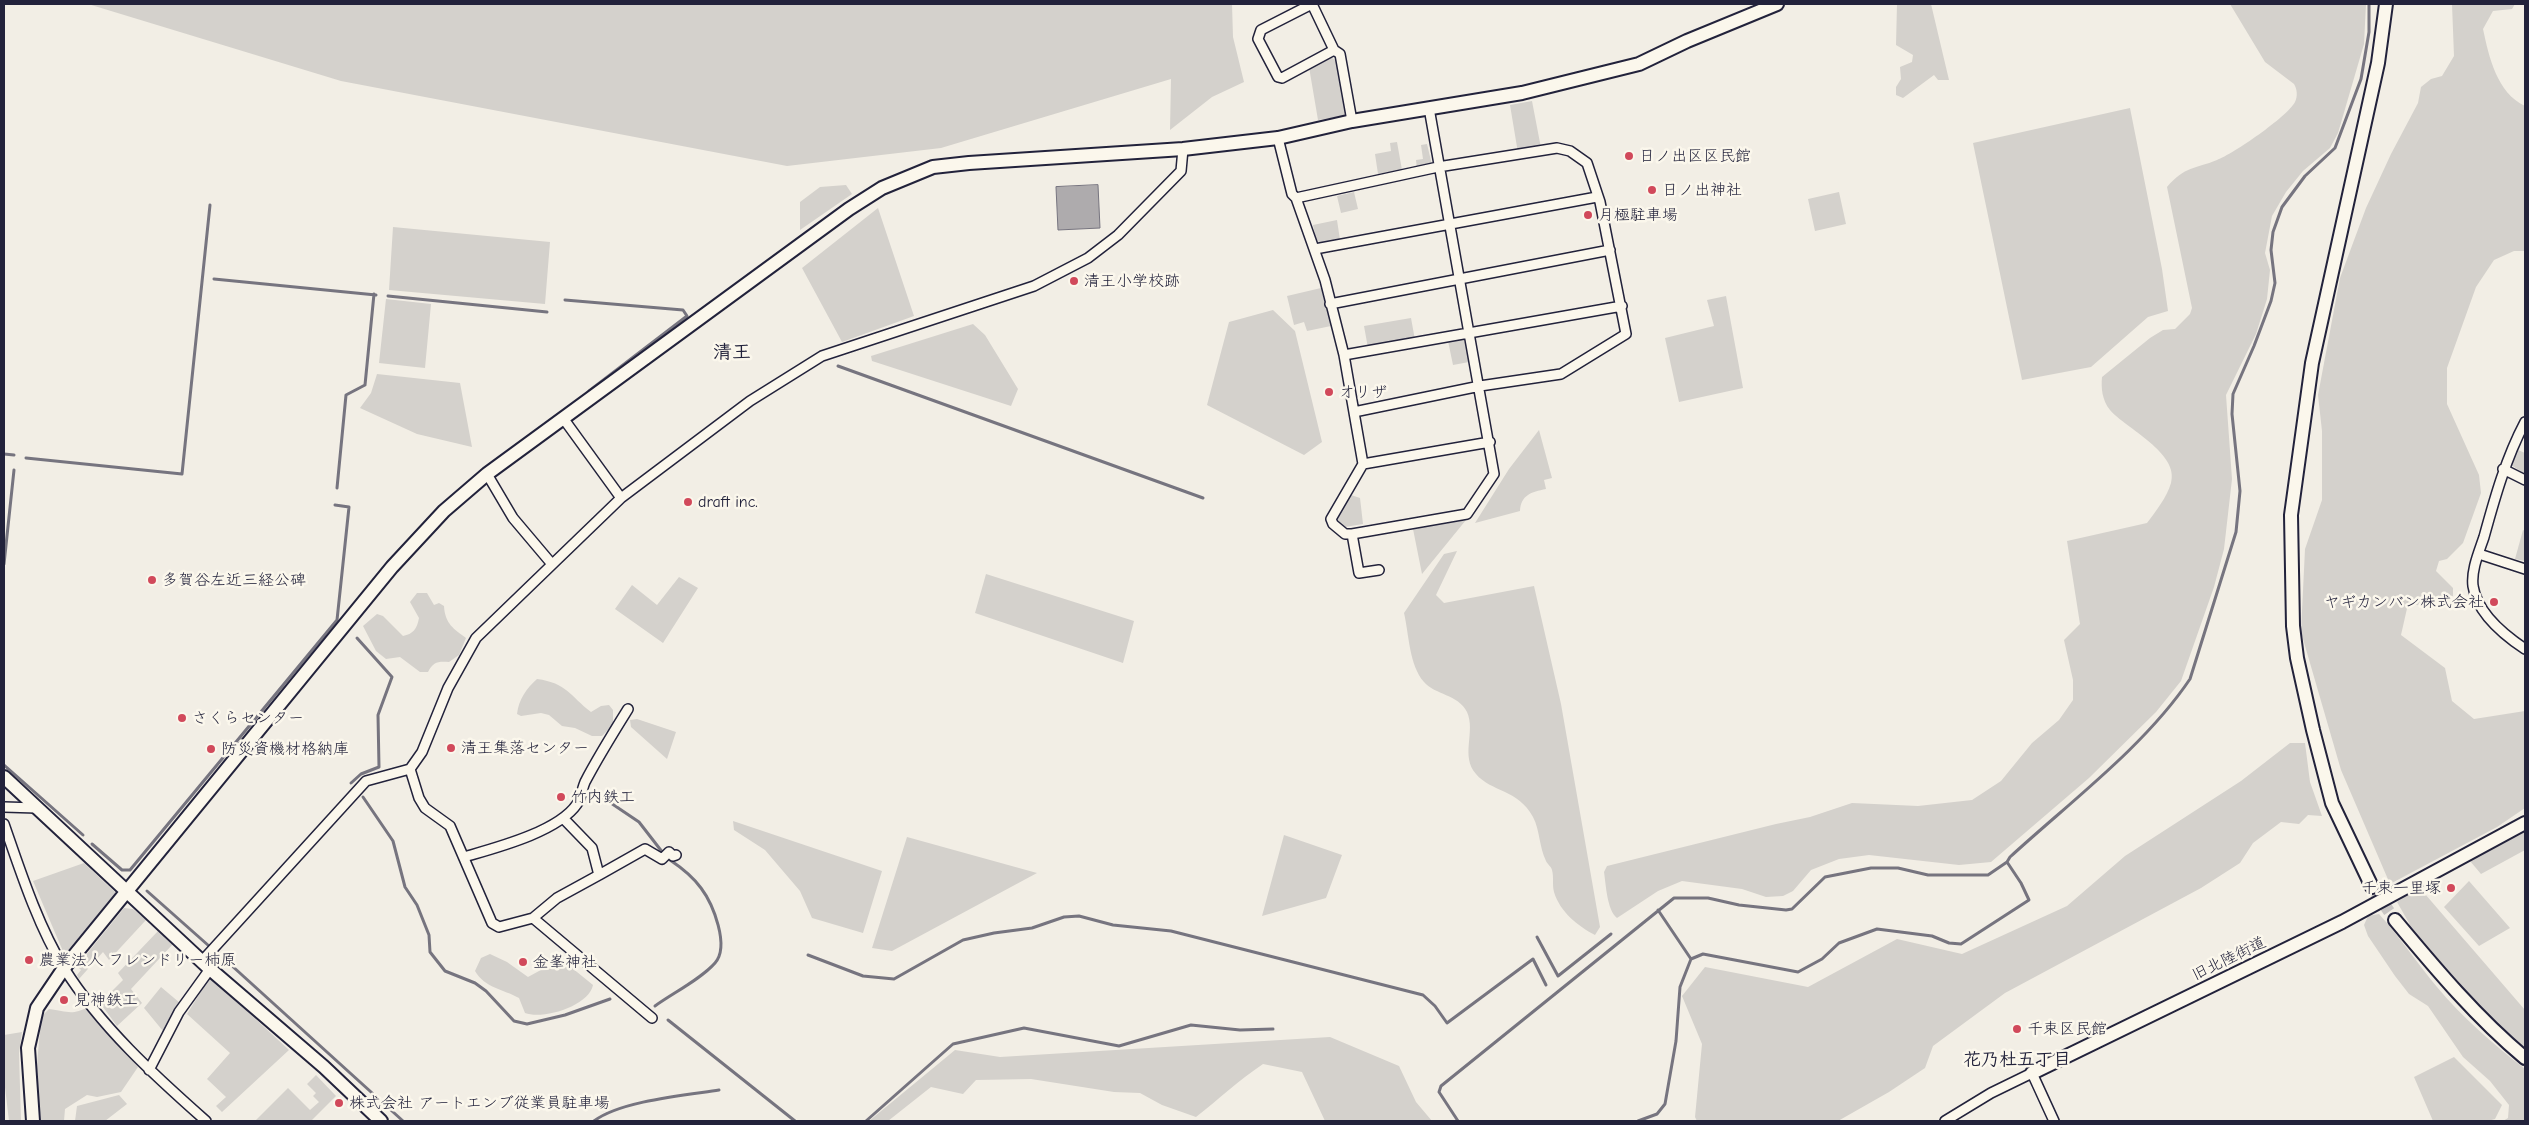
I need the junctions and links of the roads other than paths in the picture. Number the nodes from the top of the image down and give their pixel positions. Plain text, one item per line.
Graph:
1 (1777, 4) edge
2 (2386, 4) edge
3 (1334, 50) junction
4 (1429, 108) junction
5 (1352, 121) junction
6 (1278, 138) junction
7 (1183, 149) junction
8 (1438, 167) junction
9 (1296, 198) junction
10 (1597, 198) junction
11 (1449, 224) junction
12 (1315, 249) junction
13 (1610, 250) junction
14 (1459, 279) junction
15 (1330, 304) junction
16 (1622, 306) junction
17 (1469, 333) junction
18 (1344, 355) junction
19 (1480, 386) junction
20 (1354, 412) junction
21 (563, 418) junction
22 (2525, 422) edge
23 (1490, 442) junction
24 (1363, 464) junction
25 (2503, 469) junction
26 (487, 474) junction
27 (2525, 480) edge
28 (621, 498) junction
29 (1352, 534) junction
30 (2478, 554) junction
31 (551, 563) junction
32 (2525, 568) edge
33 (1379, 570) dead end
34 (2525, 650) edge
35 (628, 709) dead end
36 (410, 769) junction
37 (4, 776) edge
38 (4, 807) edge
39 (37, 808) junction
40 (563, 818) junction
41 (2525, 823) edge
42 (4, 824) edge
43 (676, 855) dead end
44 (464, 858) junction
45 (599, 876) junction
46 (2372, 886) tunnel mouth
47 (127, 889) junction
48 (533, 918) junction
49 (2395, 920) tunnel mouth
50 (206, 965) junction
51 (64, 968) junction
52 (652, 1018) dead end
53 (2525, 1058) edge
54 (149, 1070) junction
55 (2032, 1072) junction
56 (33, 1121) edge
57 (206, 1121) edge
58 (381, 1121) edge
59 (1945, 1121) edge
60 (2054, 1121) edge

1 - 4 street
2 - 46 street
3 - 3 street
3 - 5 street
4 - 5 street
4 - 8 street
5 - 6 street
6 - 7 street
6 - 9 street
7 - 21 street
7 - 28 street
8 - 9 street
8 - 10 street
8 - 11 street
9 - 12 street
10 - 11 street
10 - 13 street
11 - 12 street
11 - 14 street
12 - 15 street
13 - 14 street
13 - 16 street
14 - 15 street
14 - 17 street
15 - 18 street
16 - 17 street
16 - 19 street
17 - 18 street
17 - 19 street
18 - 20 street
19 - 20 street
19 - 23 street
20 - 24 street
21 - 26 street
21 - 28 street
22 - 25 street
23 - 24 street
23 - 29 street
24 - 29 street
25 - 27 street
25 - 30 street
26 - 31 street
26 - 47 street
28 - 31 street
29 - 33 street
30 - 32 street
30 - 34 street
31 - 36 street
35 - 40 street
36 - 44 street
36 - 50 street
37 - 39 street
38 - 39 street
39 - 47 street
40 - 44 street
40 - 45 street
41 - 55 street, 旧北陸街道
42 - 51 street
43 - 45 street
44 - 48 street
45 - 48 street
47 - 50 street
47 - 51 street
48 - 52 street
49 - 53 street
50 - 54 street
50 - 58 street
51 - 54 street
51 - 56 street
54 - 57 street
55 - 59 street, 旧北陸街道
55 - 60 street

